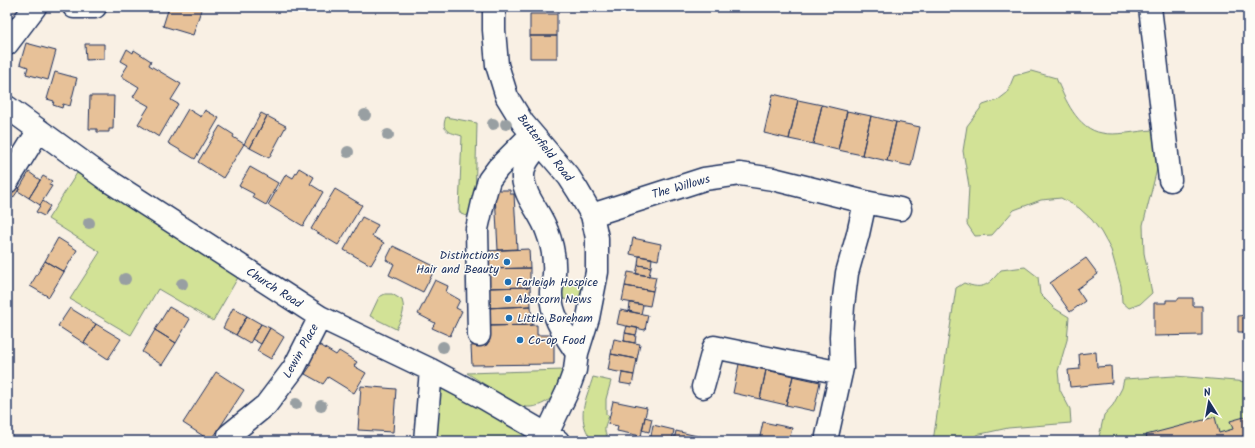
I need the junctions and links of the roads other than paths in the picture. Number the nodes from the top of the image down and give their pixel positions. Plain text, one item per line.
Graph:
1 (35, 7) edge
2 (74, 7) edge
3 (94, 7) edge
4 (494, 7) edge
5 (1150, 7) edge
6 (7, 44) edge
7 (7, 107) edge
8 (39, 130) junction
9 (536, 139) junction
10 (1170, 180) dead end
11 (7, 182) edge
12 (865, 202) junction
13 (900, 209) dead end
14 (592, 215) junction
15 (320, 317) junction
16 (479, 335) dead end
17 (577, 353) junction
18 (431, 370) junction
19 (841, 373) junction
20 (704, 387) dead end
21 (229, 435) dead end
22 (552, 437) edge
23 (425, 441) edge
24 (827, 441) edge

1 - 6 street
2 - 3 street
4 - 9 street, Butterfield Road
5 - 10 street
7 - 8 street, Church Road
8 - 11 street
8 - 15 street, Church Road
9 - 14 street, Butterfield Road
9 - 16 street
9 - 17 street
12 - 13 street, The Willows
12 - 14 street, The Willows
12 - 19 street
14 - 17 street
15 - 18 street, Church Road
15 - 21 street, Lewin Place
17 - 22 street
18 - 22 street, Church Road
18 - 23 street
19 - 20 street
19 - 24 street

